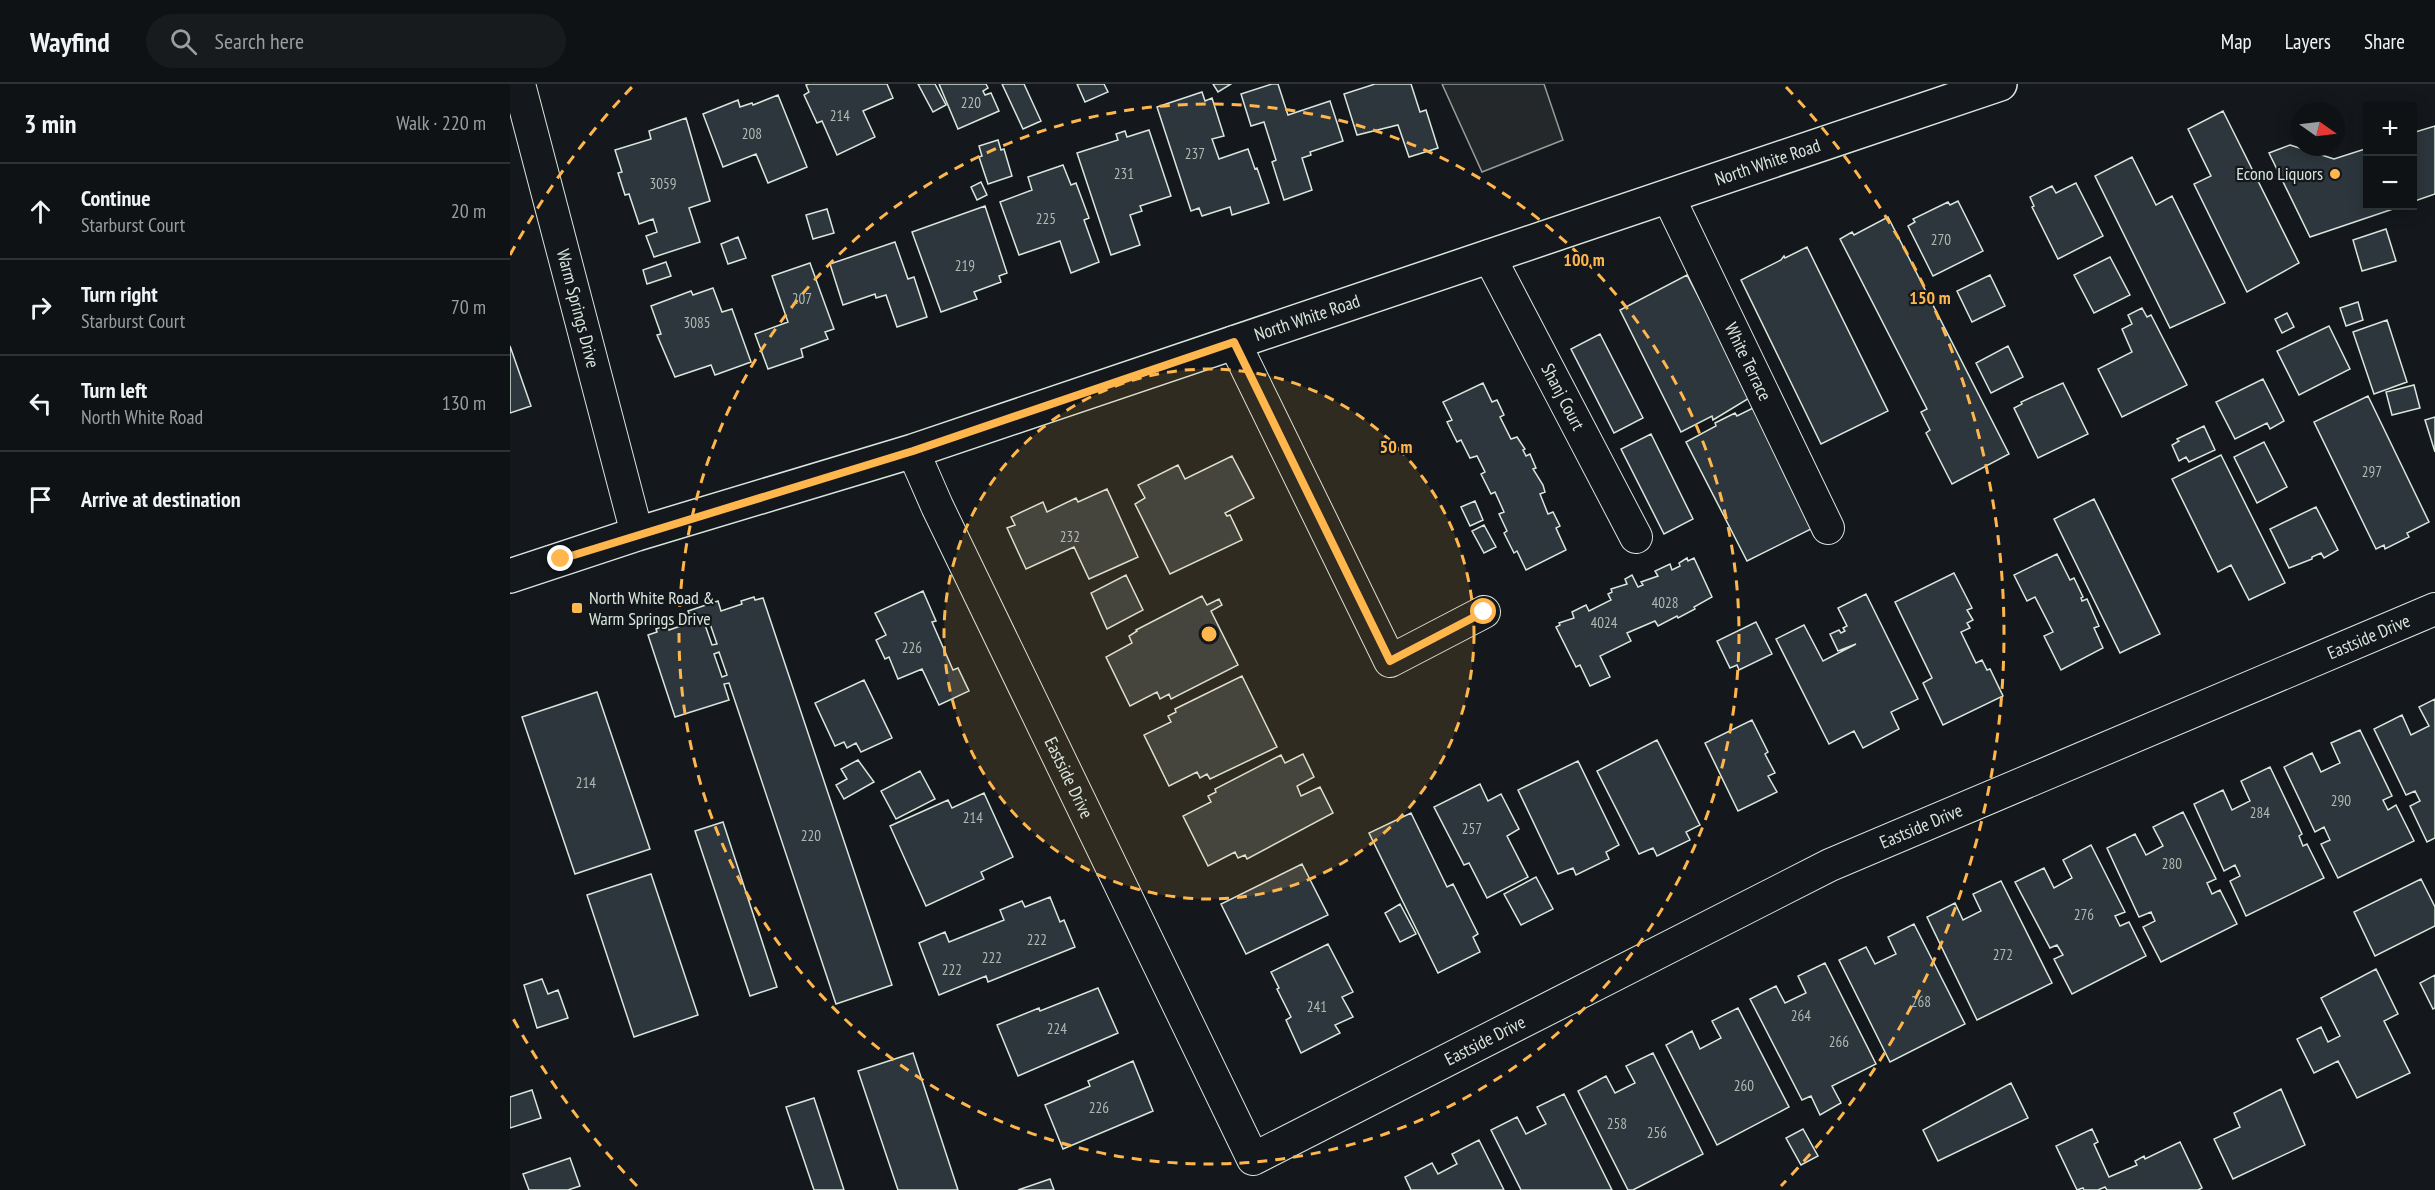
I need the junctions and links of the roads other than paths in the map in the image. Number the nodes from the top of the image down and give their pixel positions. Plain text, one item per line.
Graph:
1 (2000, 84) edge
2 (521, 87) edge
3 (1668, 196) junction
4 (1489, 256) junction
5 (1234, 342) junction
6 (913, 451) junction
7 (1828, 528) dead end
8 (637, 534) junction
9 (1636, 537) dead end
10 (510, 576) edge
11 (2435, 609) edge
12 (1484, 612) dead end

1 - 3 main road, North White Road
2 - 8 street, Warm Springs Drive
3 - 4 main road, North White Road
3 - 7 street, White Terrace
4 - 5 main road, North White Road
4 - 9 street, Shanj Court
5 - 6 main road, North White Road
5 - 12 street
6 - 8 main road, North White Road
6 - 11 street, Eastside Drive
8 - 10 main road, North White Road

